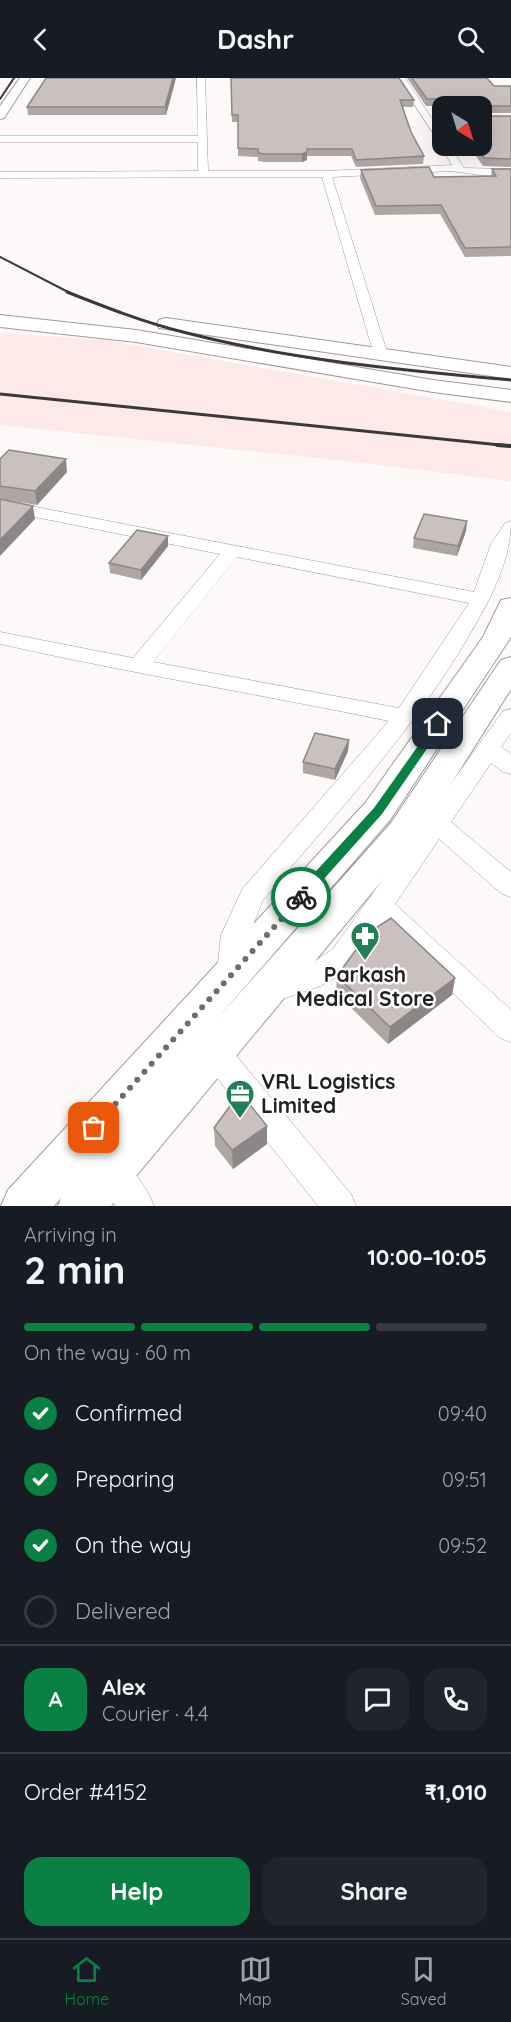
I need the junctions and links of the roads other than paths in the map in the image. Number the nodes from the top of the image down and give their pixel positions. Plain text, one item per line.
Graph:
1 (25, 78) edge
2 (201, 78) edge
3 (401, 78) edge
4 (0, 115) edge
5 (428, 118) junction
6 (432, 118) edge
7 (432, 124) edge
8 (203, 139) junction
9 (0, 140) edge
10 (453, 156) edge
11 (455, 170) junction
12 (511, 172) edge
13 (203, 174) junction
14 (326, 174) junction
15 (0, 175) edge
16 (0, 310) edge
17 (0, 321) edge
18 (381, 355) junction
19 (511, 373) edge
20 (511, 396) edge
21 (0, 505) edge
22 (511, 527) edge
23 (232, 551) junction
24 (496, 602) edge
25 (0, 638) edge
26 (138, 666) junction
27 (511, 666) edge
28 (511, 716) edge
29 (405, 717) junction
30 (489, 750) junction
31 (511, 766) edge
32 (437, 824) junction
33 (511, 887) edge
34 (379, 906) junction
35 (248, 984) junction
36 (511, 1029) edge
37 (214, 1051) junction
38 (79, 1145) junction
39 (112, 1170) junction
40 (24, 1206) edge
41 (81, 1206) edge
42 (137, 1206) edge
43 (339, 1206) edge

1 - 4 street
2 - 8 street
3 - 5 street
5 - 6 street
5 - 7 street
8 - 9 street
8 - 13 street
10 - 11 street
11 - 12 street
11 - 14 street
13 - 14 street
13 - 15 street
14 - 18 street
16 - 18 street
17 - 20 street
18 - 19 street
21 - 23 street
22 - 24 street
23 - 24 street
23 - 26 street
24 - 29 street
24 - 35 street
25 - 26 street
26 - 29 street
27 - 35 street
28 - 30 street
29 - 35 street
30 - 31 street
30 - 32 street
32 - 33 street
32 - 34 street
34 - 35 street
34 - 36 street
35 - 37 street
35 - 38 street
37 - 39 street
37 - 43 street
38 - 39 street
38 - 40 street
39 - 41 street
39 - 42 street

